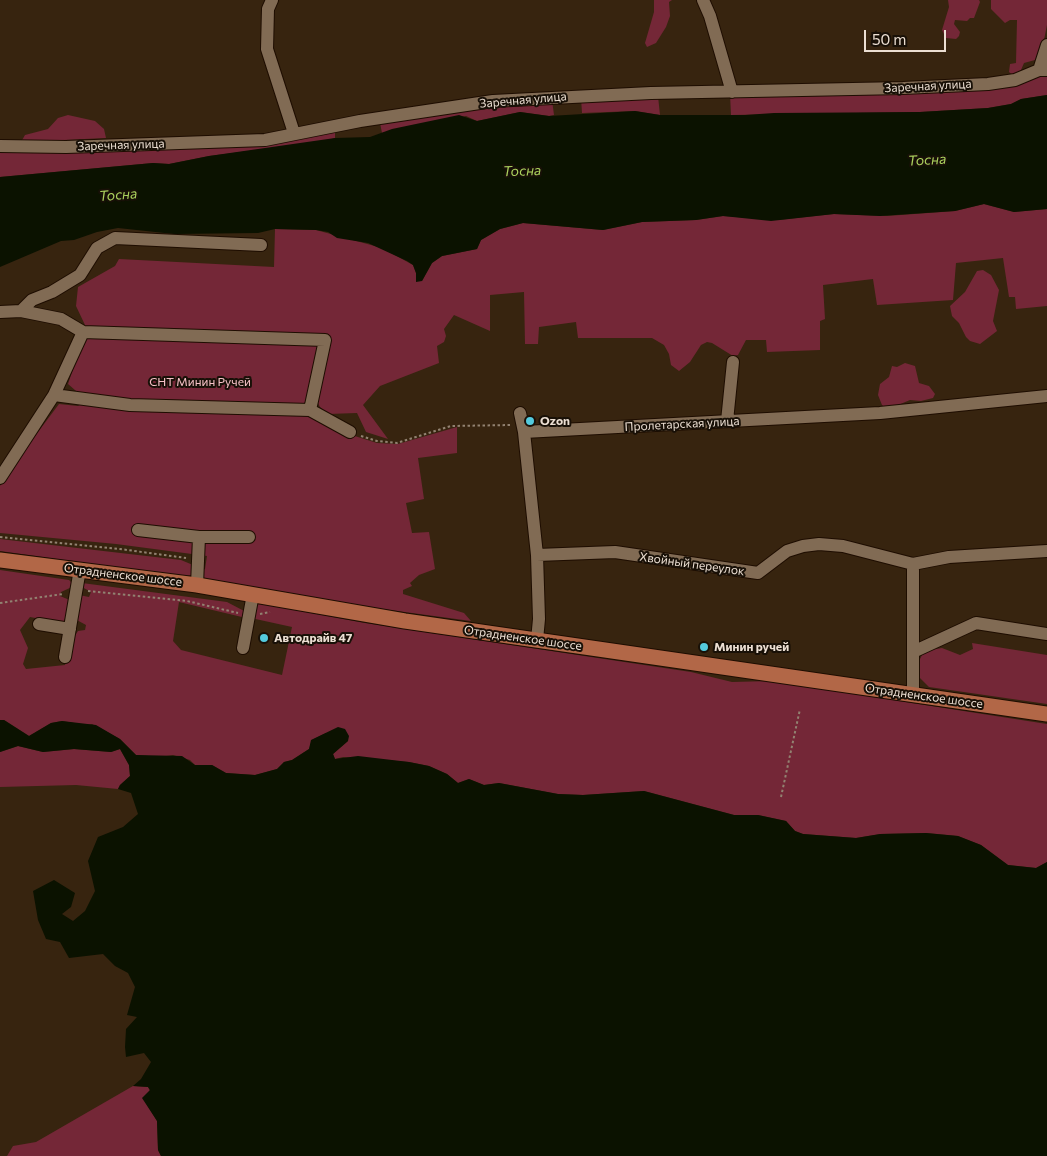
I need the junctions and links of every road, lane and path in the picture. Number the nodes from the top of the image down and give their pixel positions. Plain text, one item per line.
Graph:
1 (272, 0) edge
2 (703, 0) edge
3 (1047, 46) edge
4 (1043, 70) edge
5 (732, 92) junction
6 (294, 133) junction
7 (0, 146) edge
8 (261, 245) dead end
9 (21, 310) junction
10 (0, 312) edge
11 (83, 332) junction
12 (733, 362) dead end
13 (54, 395) junction
14 (1047, 396) edge
15 (310, 410) junction
16 (727, 421) junction
17 (522, 424) junction
18 (350, 432) joint
19 (0, 478) edge
20 (138, 530) dead end
21 (249, 537) dead end
22 (0, 538) edge
23 (199, 538) junction
24 (1047, 551) edge
25 (537, 555) junction
26 (0, 560) edge
27 (198, 560) junction
28 (913, 564) junction
29 (80, 570) junction
30 (196, 585) junction
31 (76, 590) junction
32 (253, 594) junction
33 (0, 603) edge
34 (274, 611) dead end
35 (249, 616) junction
36 (39, 624) dead end
37 (70, 629) junction
38 (1047, 634) edge
39 (537, 640) junction
40 (243, 648) dead end
41 (913, 652) junction
42 (65, 657) dead end
43 (914, 694) junction
44 (800, 709) dead end
45 (1047, 714) edge
46 (781, 797) dead end

1 - 6 street
2 - 5 street
3 - 4 street
4 - 5 street, Заречная улица
5 - 6 street, Заречная улица
6 - 7 street, Заречная улица
8 - 9 street
9 - 10 street
9 - 11 street
11 - 13 street
11 - 15 street
12 - 16 street
13 - 15 street
13 - 19 street
14 - 16 street, Пролетарская улица
15 - 18 street
16 - 17 street, Пролетарская улица
17 - 18 path
17 - 25 street
20 - 23 street
21 - 23 street
22 - 27 path
23 - 27 street
24 - 28 street, Хвойный переулок
25 - 28 street, Хвойный переулок
25 - 39 street
26 - 29 main road, Отрадненское шоссе
27 - 30 street
28 - 41 street
29 - 30 main road, Отрадненское шоссе
29 - 31 street
30 - 32 main road, Отрадненское шоссе
31 - 33 path
31 - 35 path
31 - 37 street
32 - 35 street
32 - 39 main road, Отрадненское шоссе
34 - 35 path
35 - 40 street
36 - 37 street
37 - 42 street
38 - 41 street
39 - 43 main road, Отрадненское шоссе
41 - 43 street
43 - 45 main road, Отрадненское шоссе
44 - 46 path

